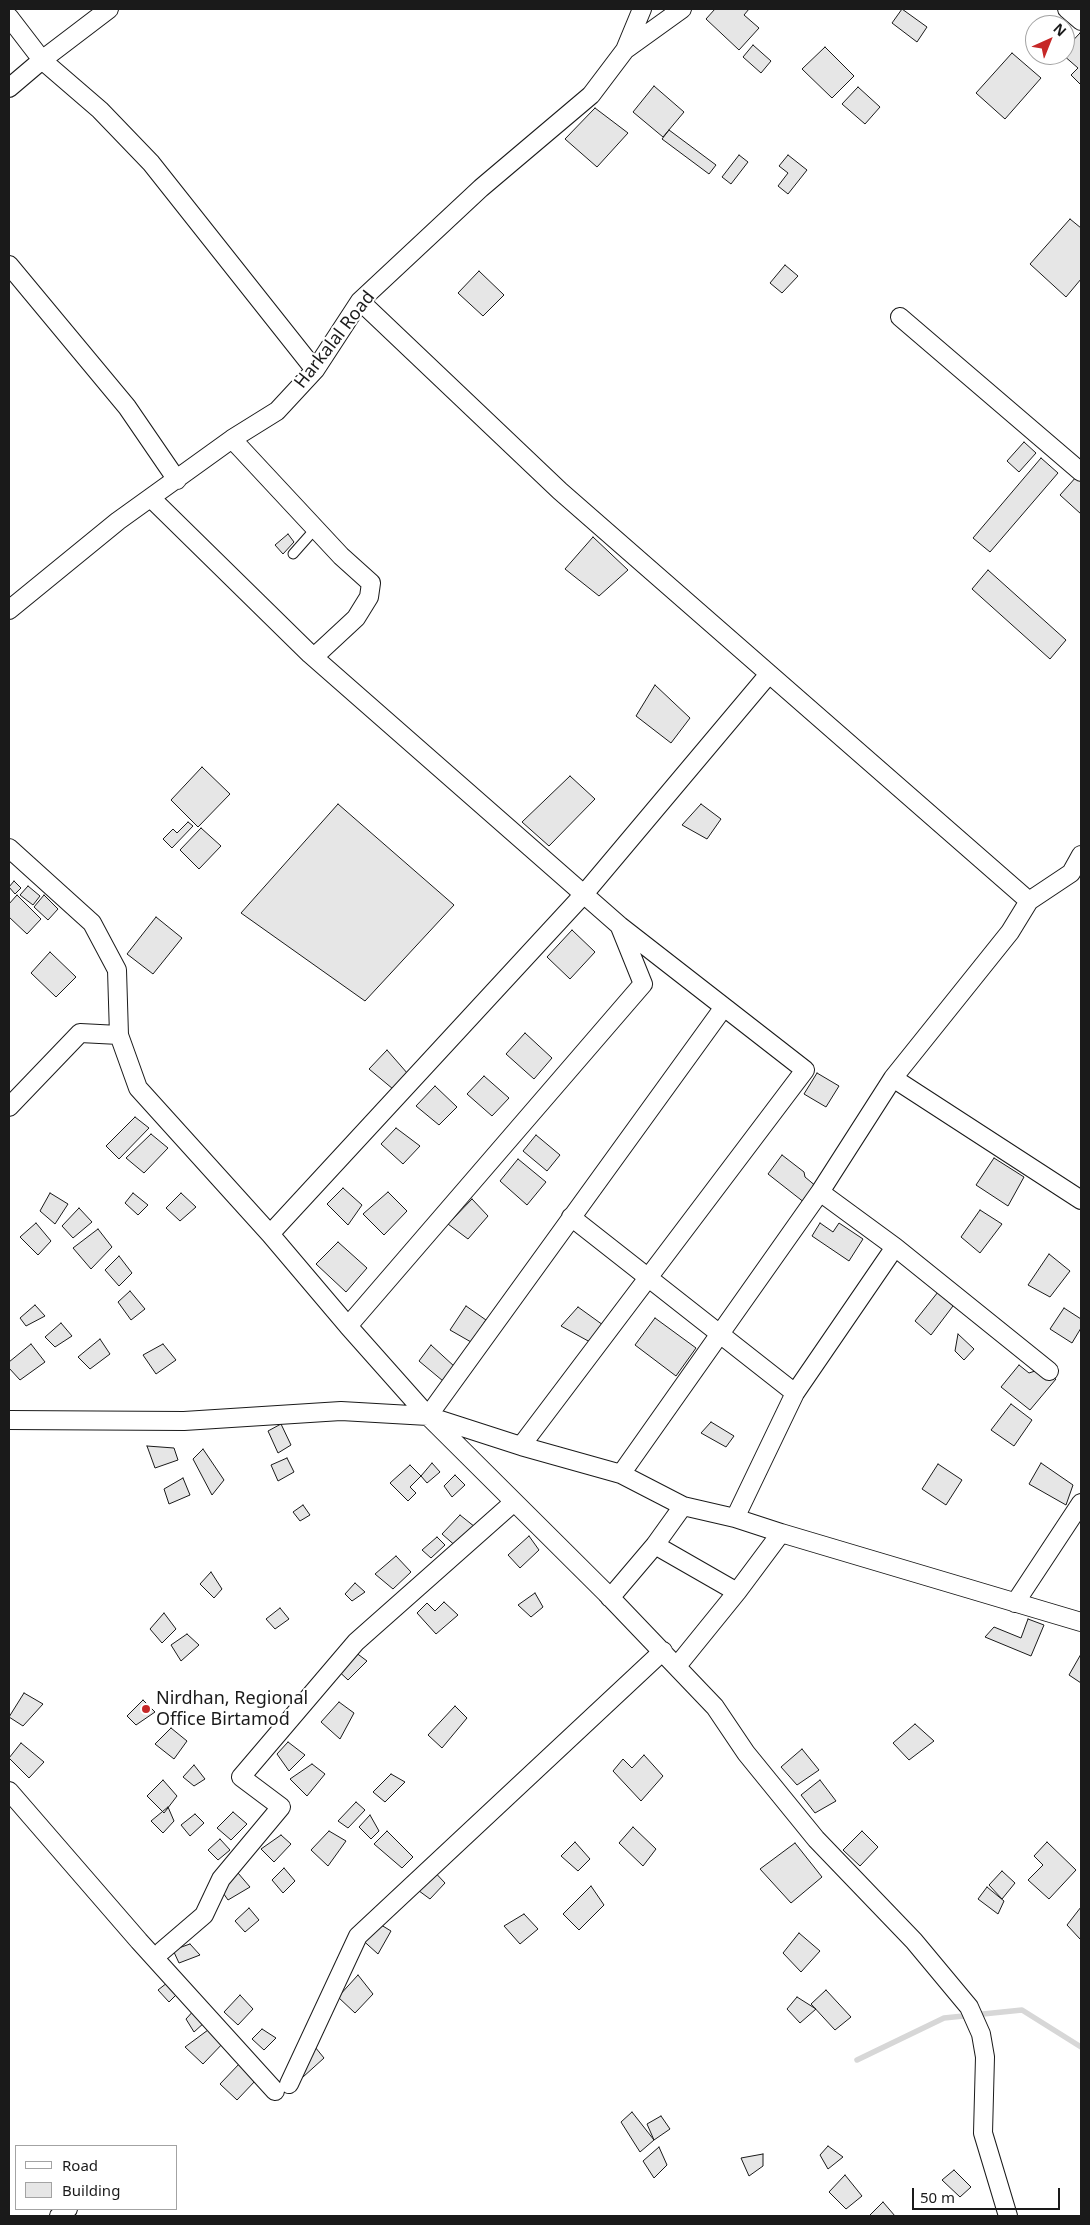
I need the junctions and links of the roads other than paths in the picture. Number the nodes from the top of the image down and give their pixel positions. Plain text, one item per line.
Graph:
1 (109, 9) edge
2 (642, 9) edge
3 (682, 9) edge
4 (9, 17) edge
5 (625, 50) junction
6 (42, 60) junction
7 (9, 88) edge
8 (9, 265) edge
9 (360, 301) junction
10 (900, 317) dead end
11 (315, 370) junction
12 (232, 439) junction
13 (1081, 472) edge
14 (177, 480) junction
15 (152, 498) junction
16 (316, 528) junction
17 (293, 554) dead end
18 (9, 610) edge
19 (314, 657) junction
20 (769, 674) junction
21 (9, 848) edge
22 (1081, 855) edge
23 (584, 894) junction
24 (1029, 901) junction
25 (620, 926) junction
26 (724, 1007) junction
27 (119, 1035) junction
28 (893, 1078) junction
29 (9, 1107) edge
30 (820, 1192) junction
31 (1081, 1200) edge
32 (571, 1216) junction
33 (270, 1234) junction
34 (895, 1247) junction
35 (648, 1278) junction
36 (348, 1326) junction
37 (721, 1334) junction
38 (1049, 1371) dead end
39 (795, 1393) junction
40 (428, 1416) junction
41 (9, 1420) edge
42 (521, 1446) junction
43 (622, 1474) junction
44 (514, 1502) junction
45 (1081, 1503) edge
46 (683, 1506) junction
47 (735, 1518) junction
48 (781, 1534) junction
49 (655, 1545) junction
50 (737, 1592) junction
51 (610, 1598) junction
52 (1015, 1602) junction
53 (1081, 1622) edge
54 (663, 1651) junction
55 (677, 1666) junction
56 (9, 1792) edge
57 (162, 1951) dead end
58 (1008, 2216) edge

1 - 6 street
2 - 5 street, Harkalal Road
3 - 5 street
4 - 6 street
5 - 9 street, Harkalal Road
6 - 7 street
6 - 11 street
8 - 14 street
9 - 11 street, Harkalal Road
9 - 20 street
10 - 13 street
11 - 12 street, Harkalal Road
12 - 14 street, Harkalal Road
12 - 16 street
14 - 15 street, Harkalal Road
15 - 18 street, Harkalal Road
15 - 19 street
16 - 17 lane
16 - 19 street
19 - 23 street
20 - 23 street
20 - 24 street
21 - 27 street
22 - 24 street
23 - 25 street
23 - 33 street
24 - 28 street
25 - 26 street
25 - 36 street
26 - 32 street
26 - 35 street
27 - 29 street
27 - 33 street
28 - 30 street
28 - 31 street
30 - 34 street
30 - 37 street
32 - 35 street
32 - 40 street
33 - 36 street
34 - 38 street
34 - 39 street
35 - 37 street
35 - 42 street
36 - 40 street
37 - 39 street
37 - 43 street
39 - 47 street
40 - 41 street
40 - 42 street
40 - 44 street
42 - 43 street
43 - 46 street
44 - 51 street
44 - 57 street
45 - 52 street
46 - 47 street
46 - 49 street
47 - 48 street
48 - 50 street
48 - 52 street
49 - 50 street
49 - 51 street
50 - 55 street
51 - 54 street
52 - 53 street
54 - 55 street
54 - 56 street
55 - 58 street

